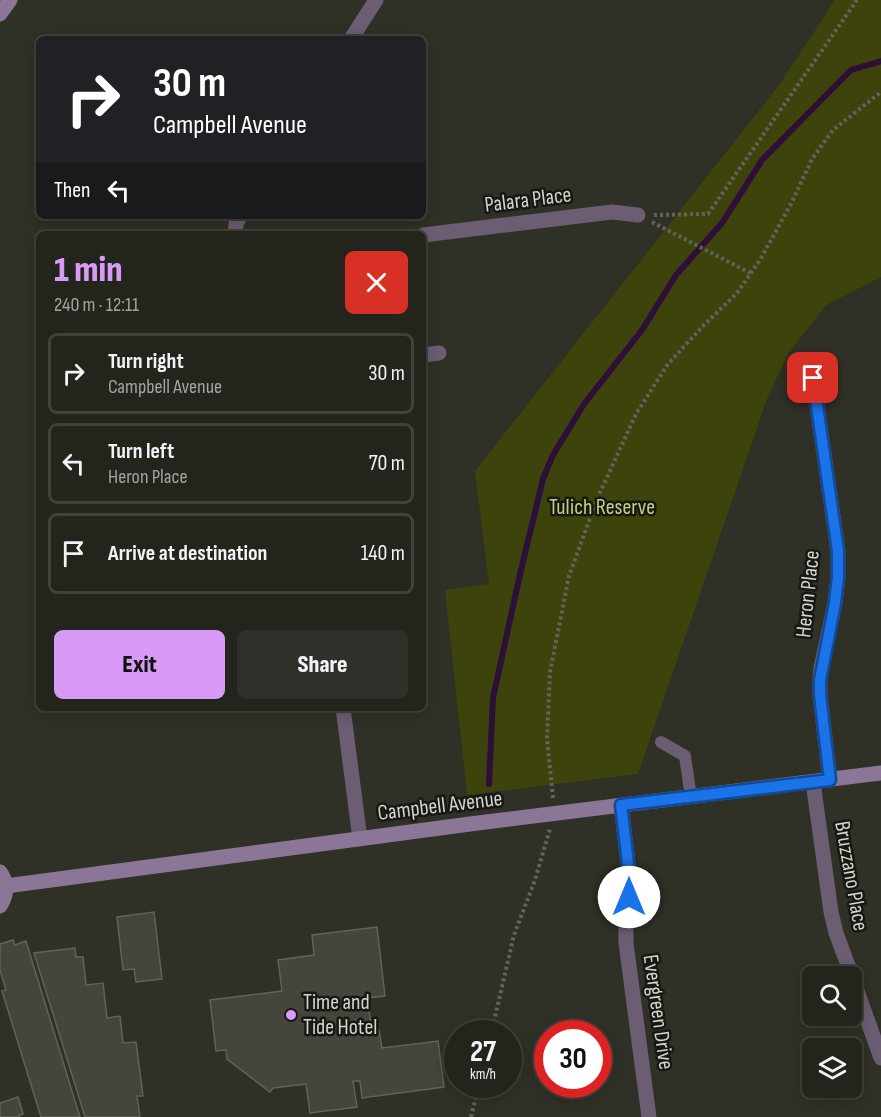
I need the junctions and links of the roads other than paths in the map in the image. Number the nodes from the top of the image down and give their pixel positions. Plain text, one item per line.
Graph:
1 (10, 0) edge
2 (376, 0) edge
3 (0, 14) edge
4 (353, 36) edge
5 (638, 215) road end
6 (426, 235) edge
7 (439, 353) dead end
8 (426, 355) edge
9 (813, 378) dead end
10 (343, 711) edge
11 (661, 742) dead end
12 (881, 774) edge
13 (830, 780) junction
14 (813, 782) junction
15 (691, 796) junction
16 (621, 805) junction
17 (360, 839) junction
18 (3, 879) edge
19 (0, 906) edge
20 (848, 966) edge
21 (862, 1005) edge
22 (881, 1058) edge
23 (649, 1117) edge

1 - 3 main road
2 - 4 street
5 - 6 street, Palara Place
7 - 8 street
9 - 13 street, Heron Place
10 - 17 street
11 - 15 lane
12 - 13 main road, Campbell Avenue
13 - 14 main road, Campbell Avenue
14 - 15 main road, Campbell Avenue
14 - 20 street, Bruzzano Place
15 - 16 main road, Campbell Avenue
16 - 17 main road, Campbell Avenue
16 - 23 street, Evergreen Drive
17 - 18 main road, Campbell Avenue
18 - 19 main road
21 - 22 street, Bruzzano Place

